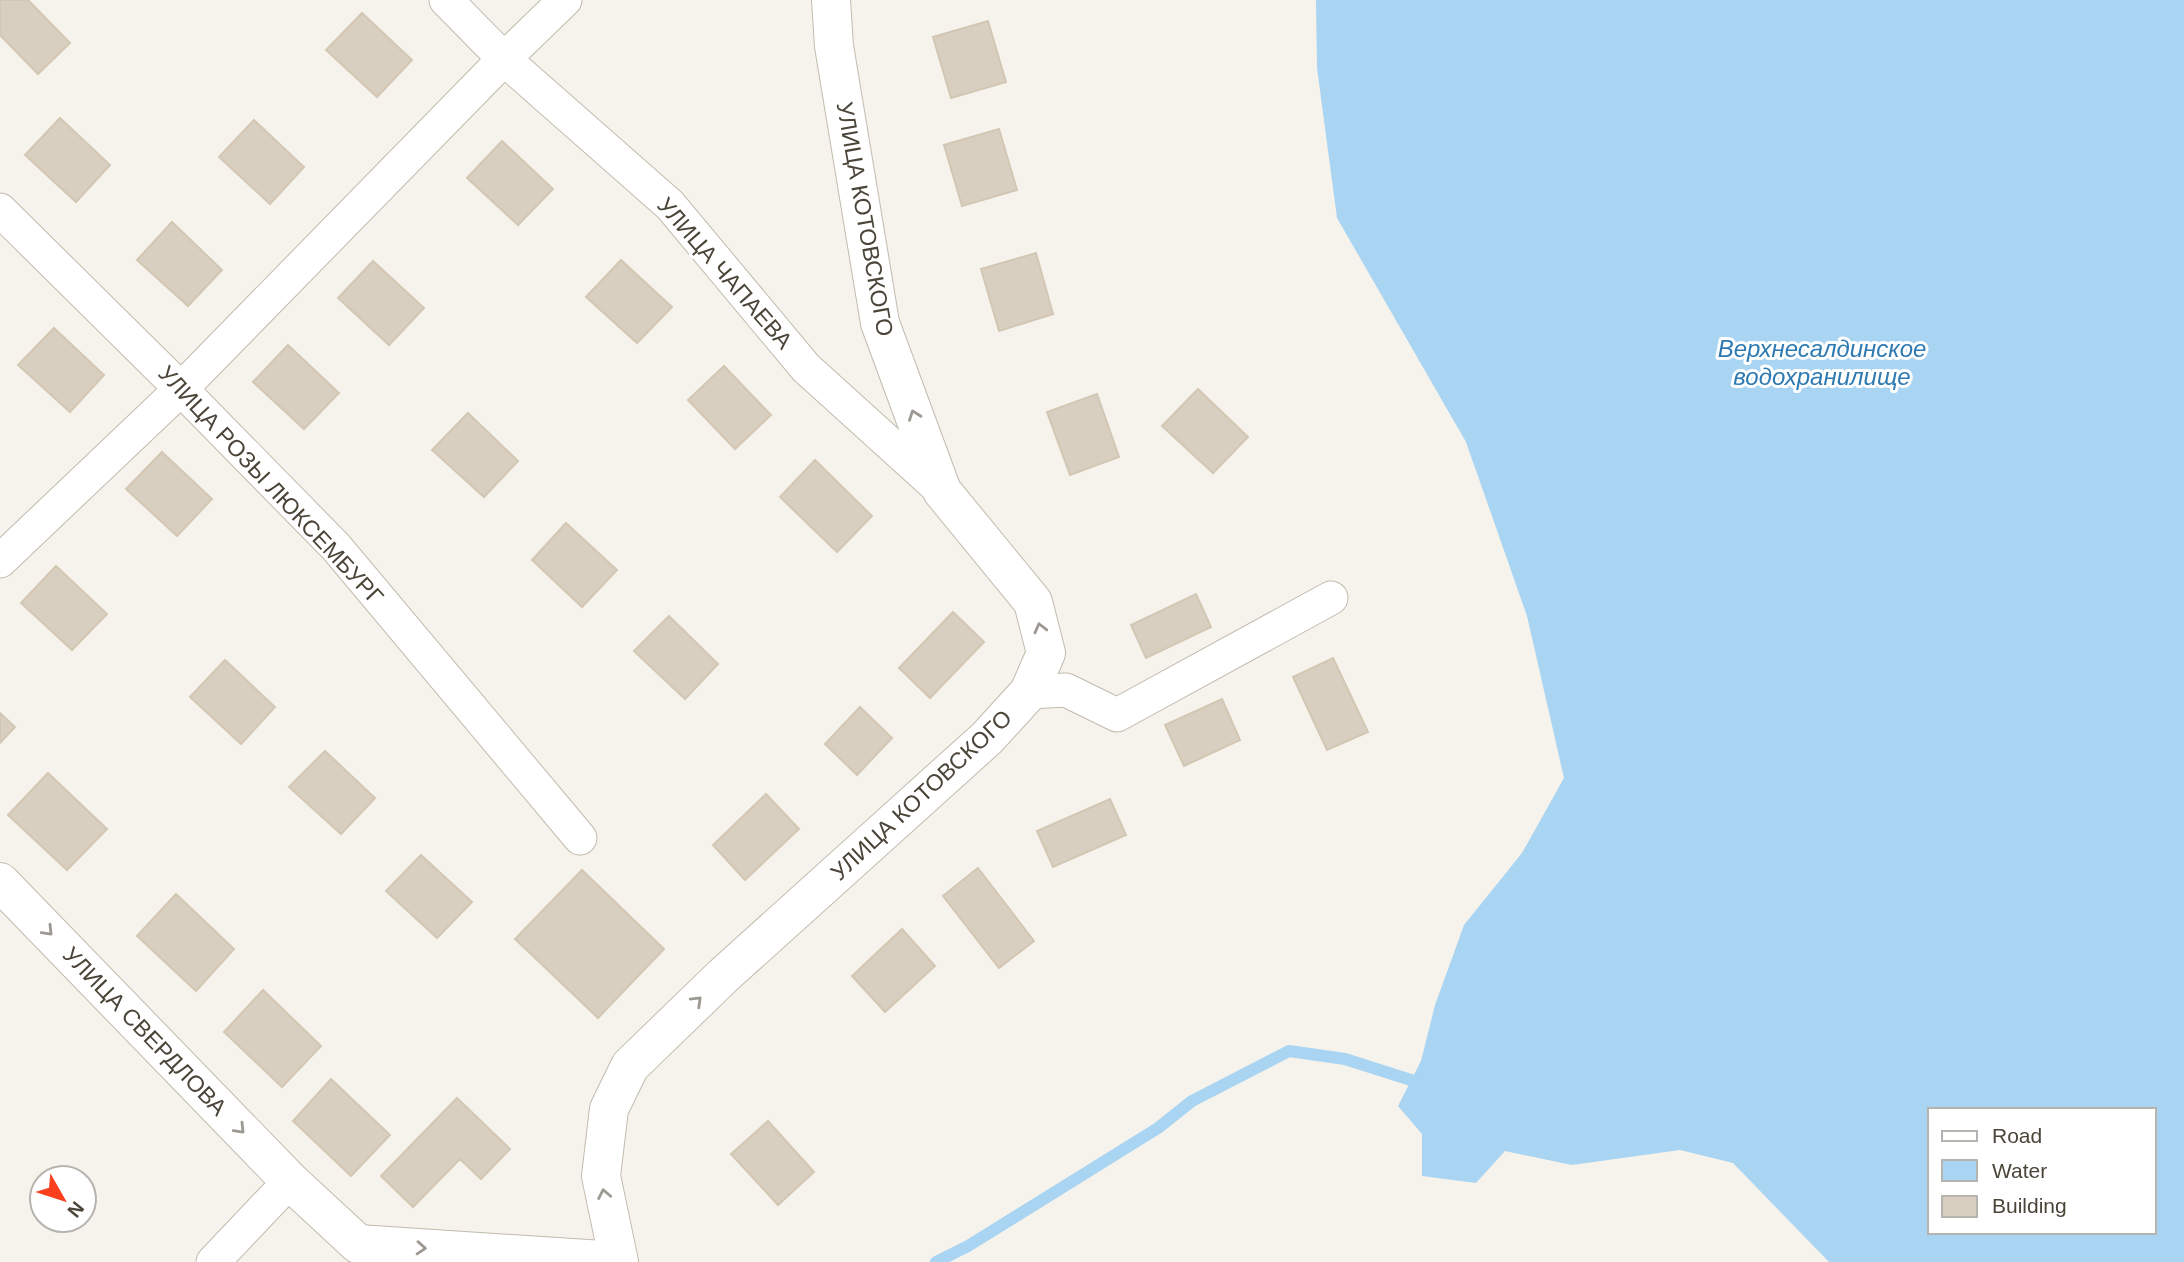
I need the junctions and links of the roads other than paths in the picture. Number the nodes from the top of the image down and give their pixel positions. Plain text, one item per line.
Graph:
1 (446, 0) edge
2 (565, 0) edge
3 (831, 0) edge
4 (504, 59) junction
5 (0, 210) edge
6 (181, 389) junction
7 (942, 491) junction
8 (0, 561) edge
9 (1331, 598) dead end
10 (1029, 692) junction
11 (580, 838) dead end
12 (0, 882) edge
13 (290, 1181) junction
14 (618, 1261) edge
15 (213, 1262) edge

1 - 4 street, УЛИЦА ЧАПАЕВА
2 - 4 street
7 -> 3 street, УЛИЦА КОТОВСКОГО
4 - 6 street
4 - 7 street, УЛИЦА ЧАПАЕВА
5 - 6 street, УЛИЦА РОЗЫ ЛЮКСЕМБУРГ
6 - 8 street
6 - 11 street, УЛИЦА РОЗЫ ЛЮКСЕМБУРГ
10 -> 7 street, УЛИЦА КОТОВСКОГО
9 - 10 street
14 -> 10 street, УЛИЦА КОТОВСКОГО
12 -> 13 street, УЛИЦА СВЕРДЛОВА
13 -> 14 street, УЛИЦА СВЕРДЛОВА
13 - 15 street

